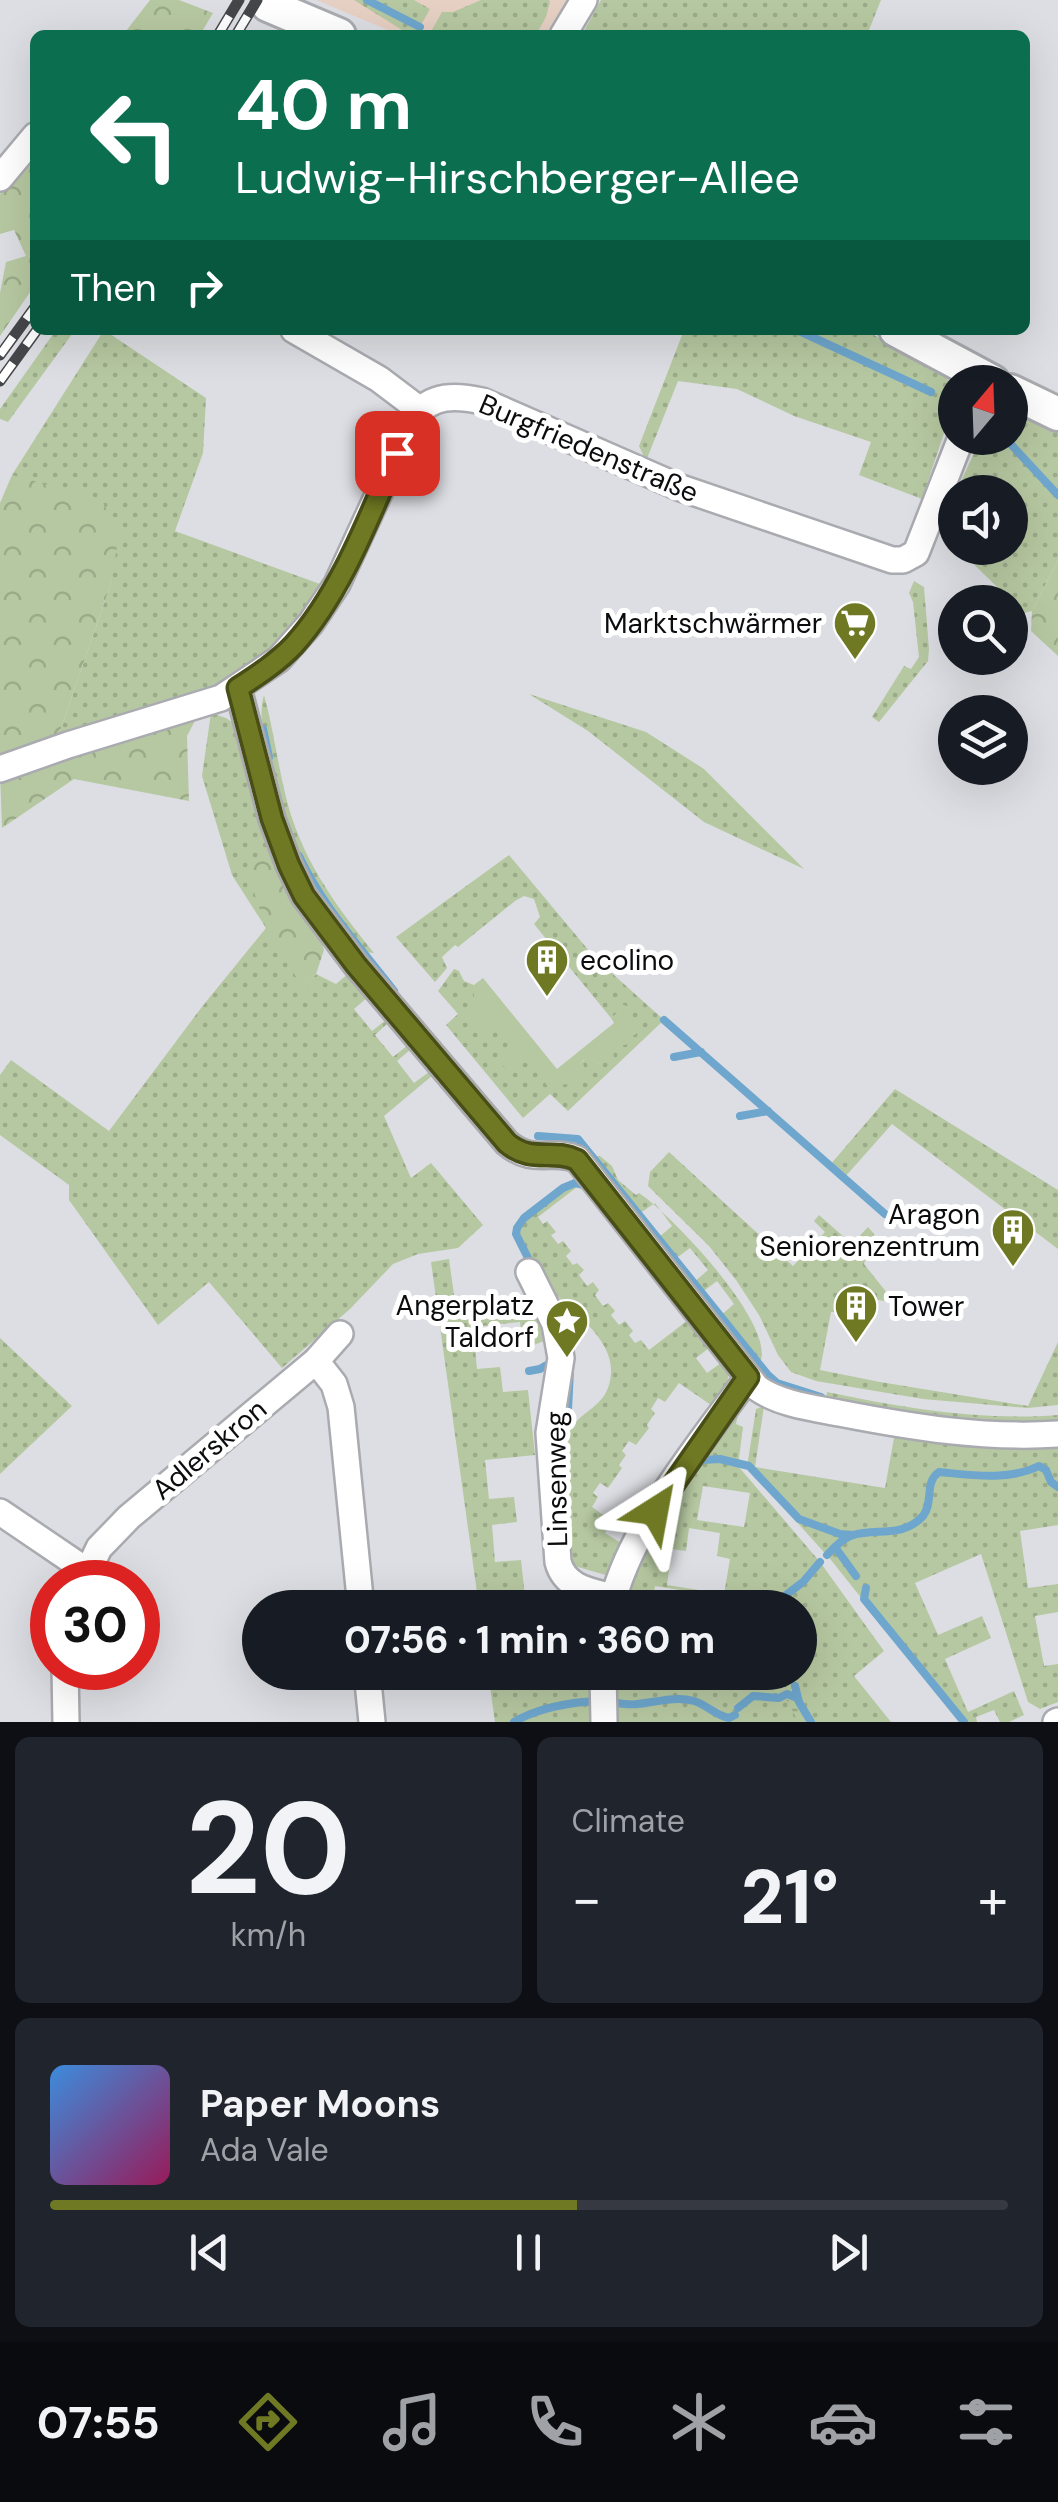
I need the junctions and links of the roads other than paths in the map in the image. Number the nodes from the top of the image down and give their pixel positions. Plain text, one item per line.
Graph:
1 (584, 0) edge
2 (268, 6) dead end
3 (327, 30) edge
4 (566, 30) edge
5 (30, 142) edge
6 (0, 178) edge
7 (303, 335) edge
8 (905, 335) edge
9 (958, 365) edge
10 (1028, 400) edge
11 (420, 410) junction
12 (1058, 414) edge
13 (954, 455) edge
14 (238, 688) junction
15 (0, 769) edge
16 (529, 1272) dead end
17 (340, 1334) dead end
18 (316, 1360) junction
19 (748, 1377) junction
20 (1058, 1434) edge
21 (0, 1512) edge
22 (63, 1560) edge
23 (93, 1560) edge
24 (358, 1590) edge
25 (585, 1590) edge
26 (617, 1590) edge
27 (65, 1690) edge
28 (368, 1690) edge
29 (66, 1722) edge
30 (372, 1722) edge

1 - 4 street
2 - 3 main road
5 - 6 street
7 - 11 street
8 - 9 main road
10 - 12 main road
11 - 13 street, Burgfriedenstraße
11 - 14 street
14 - 15 street
14 - 19 street
16 - 25 street, Linsenweg
17 - 18 street, Adlerskron
18 - 23 street, Adlerskron
18 - 24 street
19 - 20 street
19 - 26 street
21 - 22 street, Adlerskron
27 - 29 street
28 - 30 street

